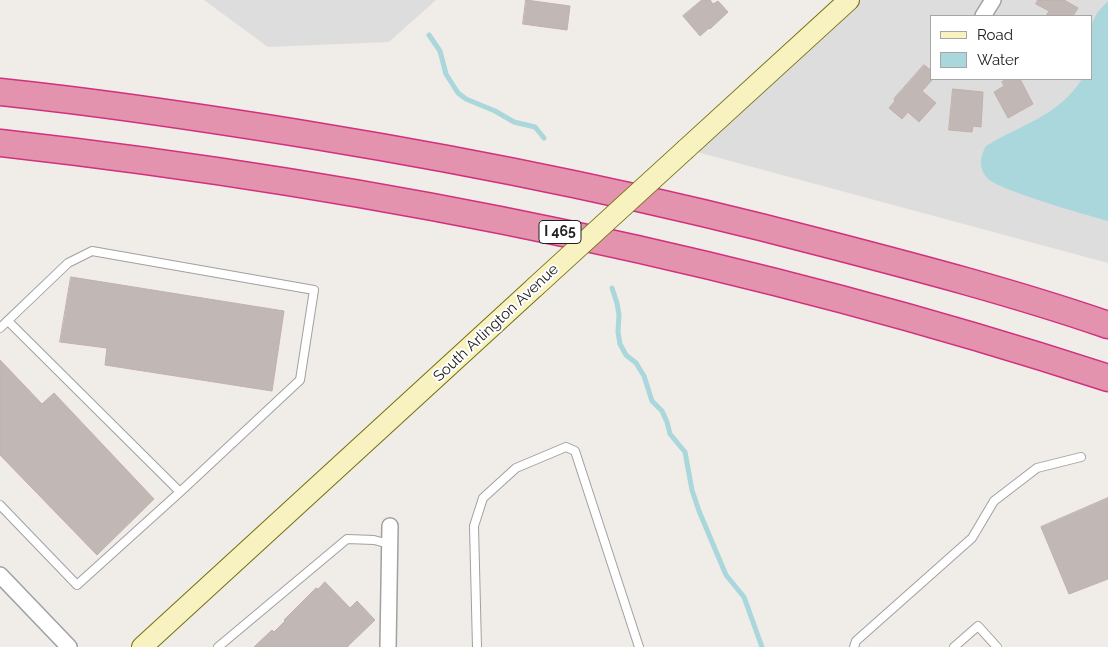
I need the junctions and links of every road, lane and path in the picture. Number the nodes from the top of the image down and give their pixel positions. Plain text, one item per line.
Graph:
1 (849, 0) edge
2 (993, 0) edge
3 (984, 15) edge
4 (0, 92) edge
5 (0, 143) edge
6 (8, 320) junction
7 (1108, 325) edge
8 (0, 328) edge
9 (1108, 378) edge
10 (1082, 457) dead end
11 (180, 492) junction
12 (0, 505) edge
13 (390, 526) dead end
14 (389, 544) junction
15 (0, 574) edge
16 (68, 647) edge
17 (142, 647) edge
18 (218, 647) edge
19 (388, 647) edge
20 (477, 647) edge
21 (639, 647) edge
22 (854, 647) edge
23 (954, 647) edge
24 (997, 647) edge

1 - 17 main road, South Arlington Avenue, bridge
2 - 3 street
4 - 7 highway
5 - 9 highway, I 465
6 - 8 lane
6 - 11 lane
6 - 11 lane
10 - 22 lane
11 - 12 lane
13 - 14 street
14 - 18 lane
14 - 19 street
15 - 16 street
20 - 21 lane
23 - 24 lane

